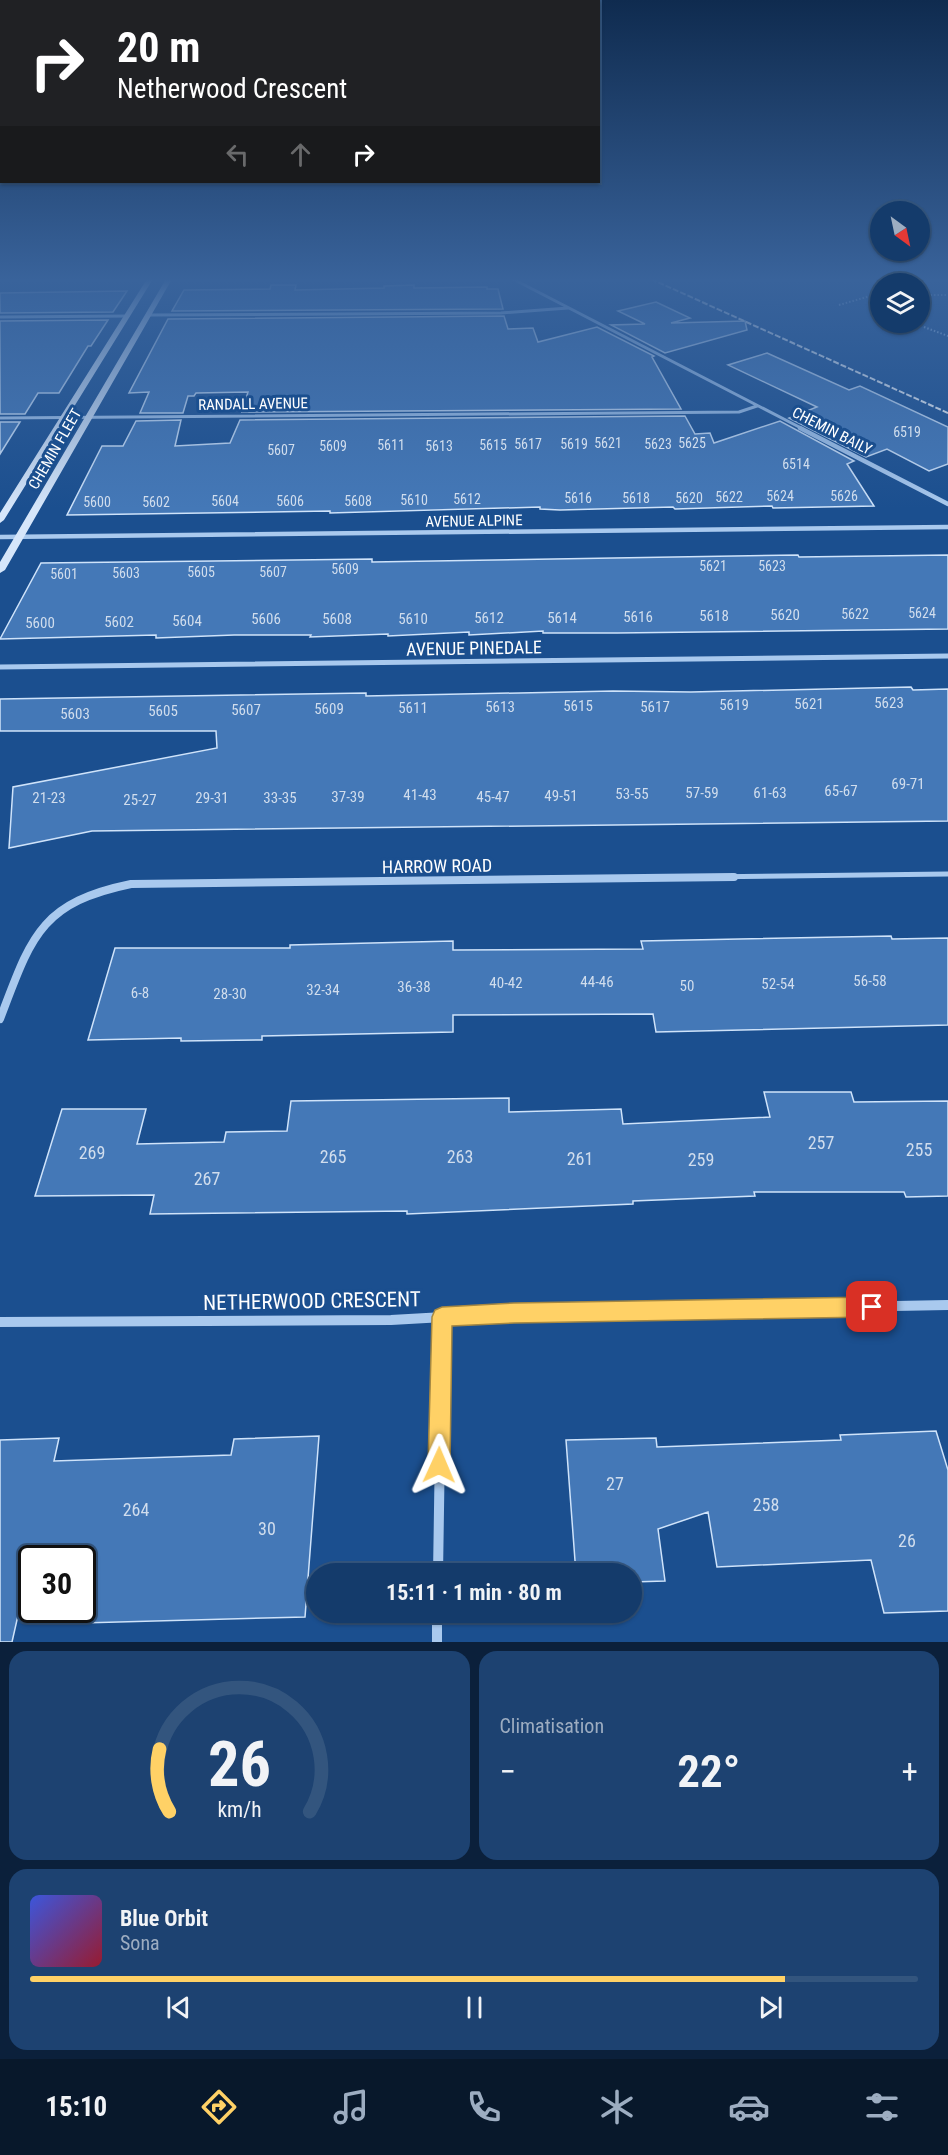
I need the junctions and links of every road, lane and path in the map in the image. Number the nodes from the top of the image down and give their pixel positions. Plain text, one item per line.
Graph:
1 (103, 356) edge
2 (125, 356) edge
3 (660, 356) edge
4 (758, 406) junction
5 (0, 418) edge
6 (63, 418) junction
7 (88, 418) junction
8 (948, 504) edge
9 (0, 520) edge
10 (948, 526) edge
11 (0, 537) edge
12 (20, 537) junction
13 (0, 570) edge
14 (948, 656) edge
15 (0, 667) edge
16 (948, 874) edge
17 (0, 1019) edge
18 (948, 1305) edge
19 (442, 1317) junction
20 (0, 1322) edge
21 (438, 1563) edge
22 (437, 1623) edge
23 (437, 1642) edge

1 - 6 main road, CHEMIN FLEET
2 - 7 main road, CHEMIN FLEET
3 - 4 street, CHEMIN BAILY
4 - 7 street, RANDALL AVENUE
4 - 8 street, CHEMIN BAILY
5 - 6 street, RANDALL AVENUE
6 - 7 street, RANDALL AVENUE
6 - 9 main road, CHEMIN FLEET
7 - 12 main road, CHEMIN FLEET
10 - 12 street, AVENUE ALPINE
11 - 12 street, AVENUE ALPINE
12 - 13 main road, CHEMIN FLEET
14 - 15 street, AVENUE PINEDALE
16 - 17 street, HARROW ROAD
18 - 19 street, NETHERWOOD CRESCENT
19 - 20 street, NETHERWOOD CRESCENT
19 - 21 street
22 - 23 street

